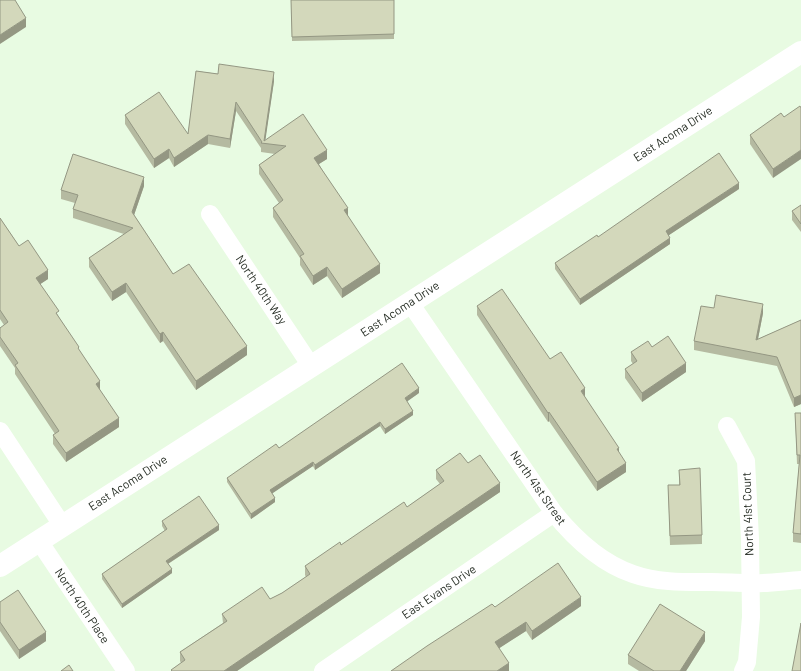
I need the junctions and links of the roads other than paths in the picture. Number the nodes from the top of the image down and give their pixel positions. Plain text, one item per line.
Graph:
1 (801, 52) edge
2 (210, 214) dead end
3 (410, 303) junction
4 (311, 366) junction
5 (727, 426) dead end
6 (0, 431) edge
7 (554, 513) junction
8 (62, 525) junction
9 (39, 540) junction
10 (0, 566) edge
11 (801, 580) edge
12 (750, 584) junction
13 (126, 671) edge
14 (323, 671) edge
15 (743, 671) edge

1 - 3 street, East Acoma Drive
2 - 4 street, North 40th Way
3 - 4 street, East Acoma Drive
3 - 7 street, North 41st Street
4 - 8 street, East Acoma Drive
5 - 12 street, North 41st Court
6 - 8 street
7 - 12 street, North 41st Street
7 - 14 street, East Evans Drive
8 - 9 street, East Acoma Drive
9 - 10 street, East Acoma Drive
9 - 13 street, North 40th Place
11 - 12 street, North 41st Street
12 - 15 street, North 41st Court

